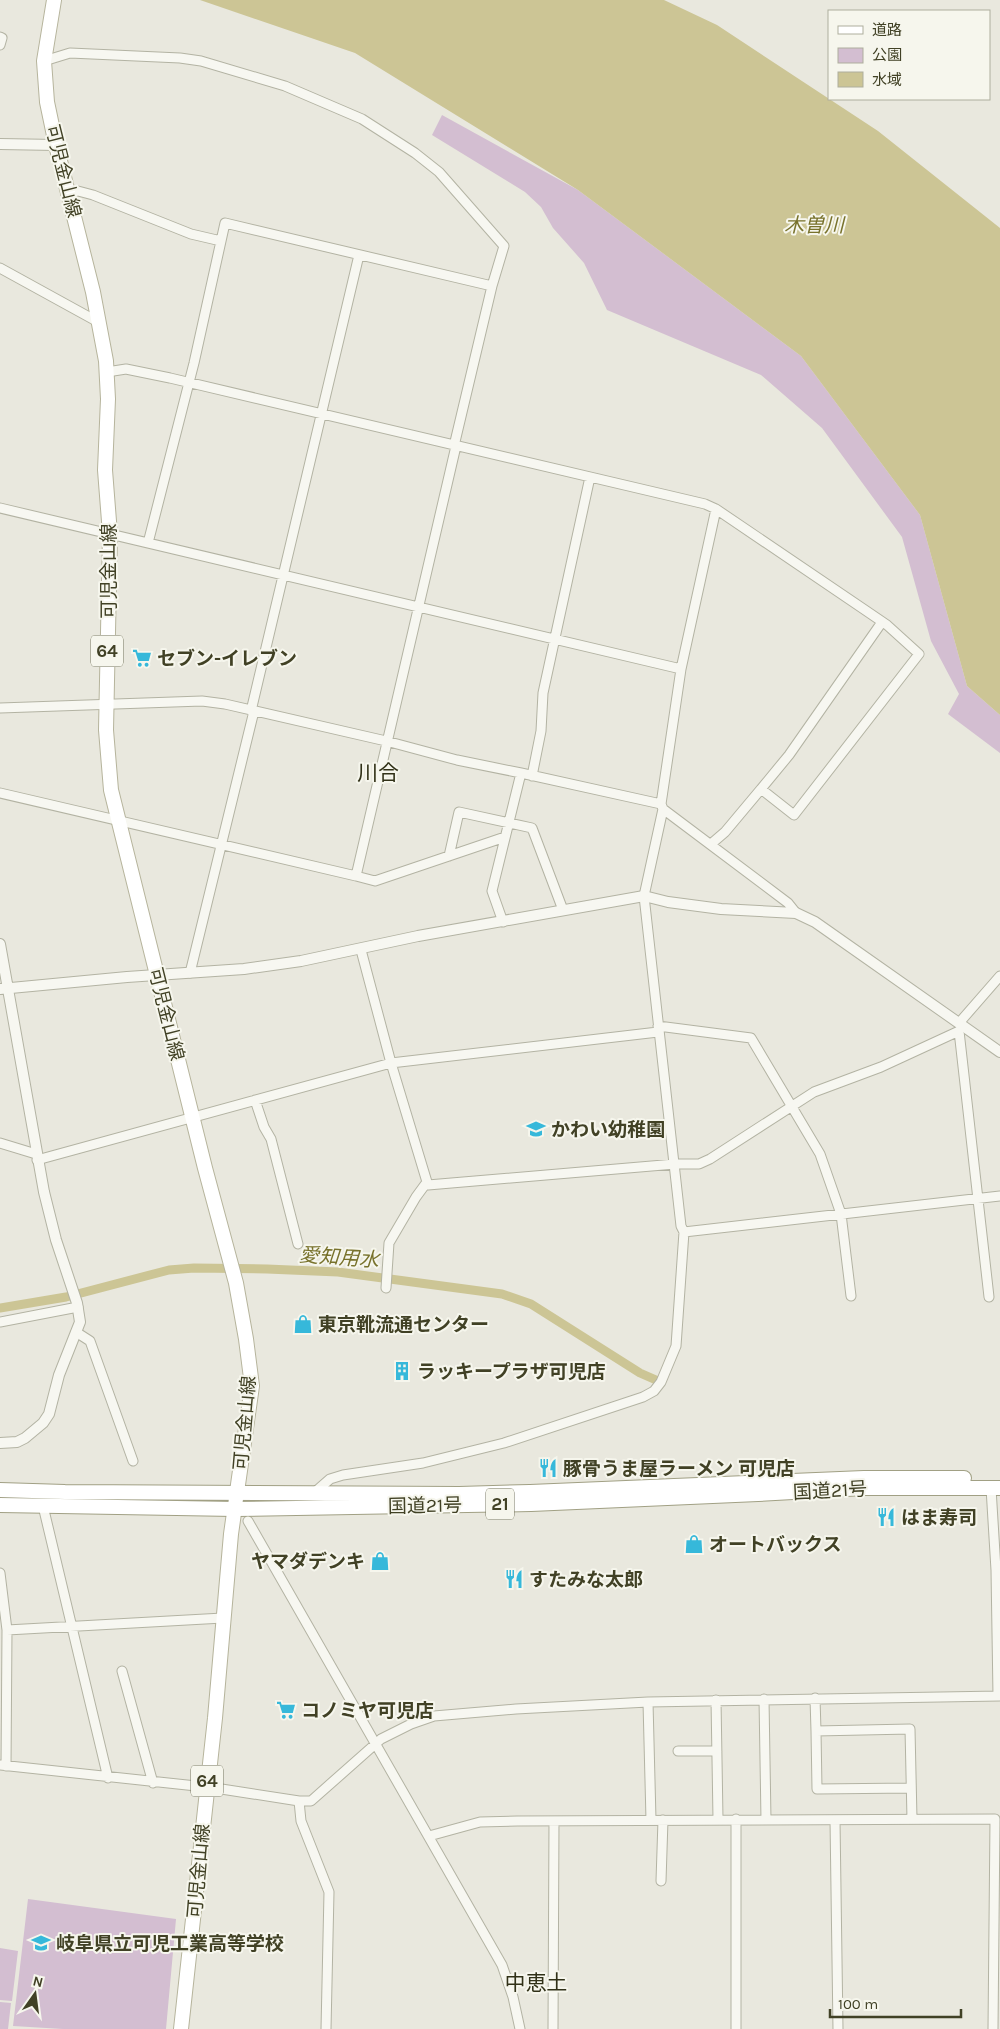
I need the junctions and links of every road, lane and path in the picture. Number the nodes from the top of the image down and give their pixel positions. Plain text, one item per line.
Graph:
1 (54, 0) edge
2 (0, 37) edge
3 (0, 45) edge
4 (44, 61) junction
5 (0, 144) edge
6 (56, 145) junction
7 (68, 193) junction
8 (221, 241) junction
9 (358, 255) junction
10 (0, 268) edge
11 (492, 286) junction
12 (100, 323) junction
13 (107, 372) junction
14 (188, 382) junction
15 (321, 413) junction
16 (455, 446) junction
17 (590, 477) junction
18 (0, 508) edge
19 (716, 509) junction
20 (110, 534) junction
21 (148, 542) junction
22 (284, 575) junction
23 (419, 607) junction
24 (882, 622) junction
25 (555, 639) junction
26 (681, 669) junction
27 (107, 704) junction
28 (0, 708) edge
29 (253, 711) junction
30 (386, 741) junction
31 (521, 773) junction
32 (532, 776) junction
33 (761, 789) junction
34 (0, 793) edge
35 (662, 806) junction
36 (118, 820) junction
37 (509, 823) junction
38 (505, 837) junction
39 (711, 844) junction
40 (222, 846) junction
41 (449, 856) junction
42 (356, 876) junction
43 (644, 896) junction
44 (563, 910) junction
45 (796, 913) junction
46 (502, 922) junction
47 (0, 944) edge
48 (361, 950) junction
49 (190, 973) junction
50 (158, 975) junction
51 (1000, 976) edge
52 (4, 989) edge
53 (960, 1027) junction
54 (658, 1029) junction
55 (1000, 1052) edge
56 (391, 1063) junction
57 (255, 1100) junction
58 (792, 1106) junction
59 (193, 1116) junction
60 (0, 1143) edge
61 (37, 1157) junction
62 (675, 1164) junction
63 (427, 1182) junction
64 (1000, 1196) edge
65 (978, 1199) junction
66 (842, 1214) junction
67 (684, 1232) junction
68 (298, 1244) dead end
69 (386, 1288) dead end
70 (851, 1296) dead end
71 (989, 1297) dead end
72 (78, 1305) junction
73 (0, 1322) edge
74 (76, 1332) junction
75 (0, 1443) edge
76 (134, 1461) dead end
77 (997, 1485) edge
78 (0, 1490) edge
79 (237, 1492) junction
80 (314, 1493) junction
81 (0, 1505) edge
82 (43, 1506) junction
83 (235, 1509) junction
84 (248, 1522) dead end
85 (0, 1573) edge
86 (223, 1618) junction
87 (71, 1627) junction
88 (8, 1630) junction
89 (122, 1671) dead end
90 (999, 1696) edge
91 (815, 1698) junction
92 (764, 1699) junction
93 (716, 1700) junction
94 (648, 1702) junction
95 (816, 1731) junction
96 (375, 1744) junction
97 (717, 1750) junction
98 (678, 1751) dead end
99 (3, 1766) edge
100 (108, 1778) junction
101 (153, 1783) junction
102 (206, 1787) junction
103 (911, 1788) junction
104 (299, 1801) junction
105 (736, 1819) junction
106 (651, 1820) junction
107 (663, 1820) junction
108 (718, 1820) junction
109 (766, 1820) junction
110 (835, 1820) junction
111 (912, 1820) junction
112 (554, 1821) junction
113 (429, 1836) junction
114 (662, 1881) dead end
115 (997, 1971) edge
116 (181, 2029) edge
117 (326, 2029) edge
118 (520, 2029) edge
119 (553, 2029) edge
120 (736, 2029) edge
121 (838, 2029) edge
122 (993, 2029) edge

1 - 4 main road, 可児金山線 / 64
2 - 3 street
4 - 6 main road, 可児金山線 / 64
4 - 11 street
5 - 6 street
6 - 7 main road, 可児金山線 / 64
7 - 8 street
7 - 12 main road, 可児金山線 / 64
8 - 9 street
8 - 14 street
9 - 11 street
9 - 15 street
10 - 12 street
11 - 16 street
12 - 13 main road, 可児金山線 / 64
13 - 14 street
13 - 20 main road, 可児金山線 / 64
14 - 15 street
14 - 21 street
15 - 16 street
15 - 22 street
16 - 17 street
16 - 23 street
17 - 19 street
17 - 25 street
18 - 20 street
19 - 24 street
19 - 26 street
20 - 21 street
20 - 27 main road, 可児金山線 / 64
21 - 22 street
22 - 23 street
22 - 29 street
23 - 25 street
23 - 30 street
24 - 33 street
24 - 33 street
25 - 26 street
25 - 32 street
26 - 35 street
27 - 28 street
27 - 29 street
27 - 36 main road, 可児金山線 / 64
29 - 30 street
29 - 40 street
30 - 31 street
30 - 42 street
31 - 32 street
31 - 37 street
32 - 35 street
33 - 39 street
34 - 36 street
35 - 39 street
35 - 43 street
36 - 40 street
36 - 50 main road, 可児金山線 / 64
37 - 38 street
37 - 41 street
37 - 44 street
38 - 41 street
38 - 46 street
39 - 45 street
40 - 42 street
40 - 49 street
41 - 42 street
43 - 44 street
43 - 45 street
43 - 54 street
44 - 46 street
45 - 53 street
46 - 48 street
47 - 52 street
48 - 49 street
48 - 56 street
49 - 50 street
50 - 52 street
50 - 59 main road, 可児金山線 / 64
51 - 53 street
52 - 61 street
53 - 55 street
53 - 58 street
53 - 65 street
54 - 56 street
54 - 58 street
54 - 62 street
56 - 57 street
56 - 63 street
57 - 59 street
57 - 68 street
58 - 62 street
58 - 66 street
59 - 61 street
59 - 79 main road, 可児金山線 / 64
60 - 61 street
61 - 72 street
62 - 63 street
62 - 67 street
63 - 69 street
64 - 65 street
65 - 66 street
65 - 71 street
66 - 67 street
66 - 70 street
67 - 80 street
72 - 73 street
72 - 74 street
74 - 75 street
74 - 76 street
77 - 80 main road, 国道21号 / 21
77 - 83 main road, 国道21号 / 21
77 - 90 street
78 - 79 main road, 国道21号 / 21
79 - 80 main road, 国道21号 / 21
79 - 83 main road, 可児金山線 / 64
81 - 82 main road, 国道21号 / 21
82 - 83 main road, 国道21号 / 21
82 - 87 street
83 - 86 main road, 可児金山線 / 64
84 - 96 street
85 - 88 street
86 - 87 street
86 - 102 main road, 可児金山線 / 64
87 - 88 street
87 - 100 street
88 - 99 street
89 - 101 street
90 - 91 street
91 - 92 street
91 - 95 street
92 - 93 street
92 - 109 street
93 - 94 street
93 - 97 street
94 - 96 street
94 - 106 street
95 - 103 street
95 - 103 street
96 - 104 street
96 - 113 street
97 - 98 street
97 - 108 street
99 - 100 street
100 - 101 street
101 - 102 street
102 - 104 street
102 - 116 main road, 可児金山線 / 64
103 - 111 street
104 - 117 street
105 - 108 street
105 - 109 street
105 - 120 street
106 - 107 street
106 - 112 street
107 - 108 street
107 - 114 street
109 - 110 street
110 - 111 street
110 - 121 street
111 - 115 street
112 - 113 street
112 - 119 street
113 - 118 street
115 - 122 street

